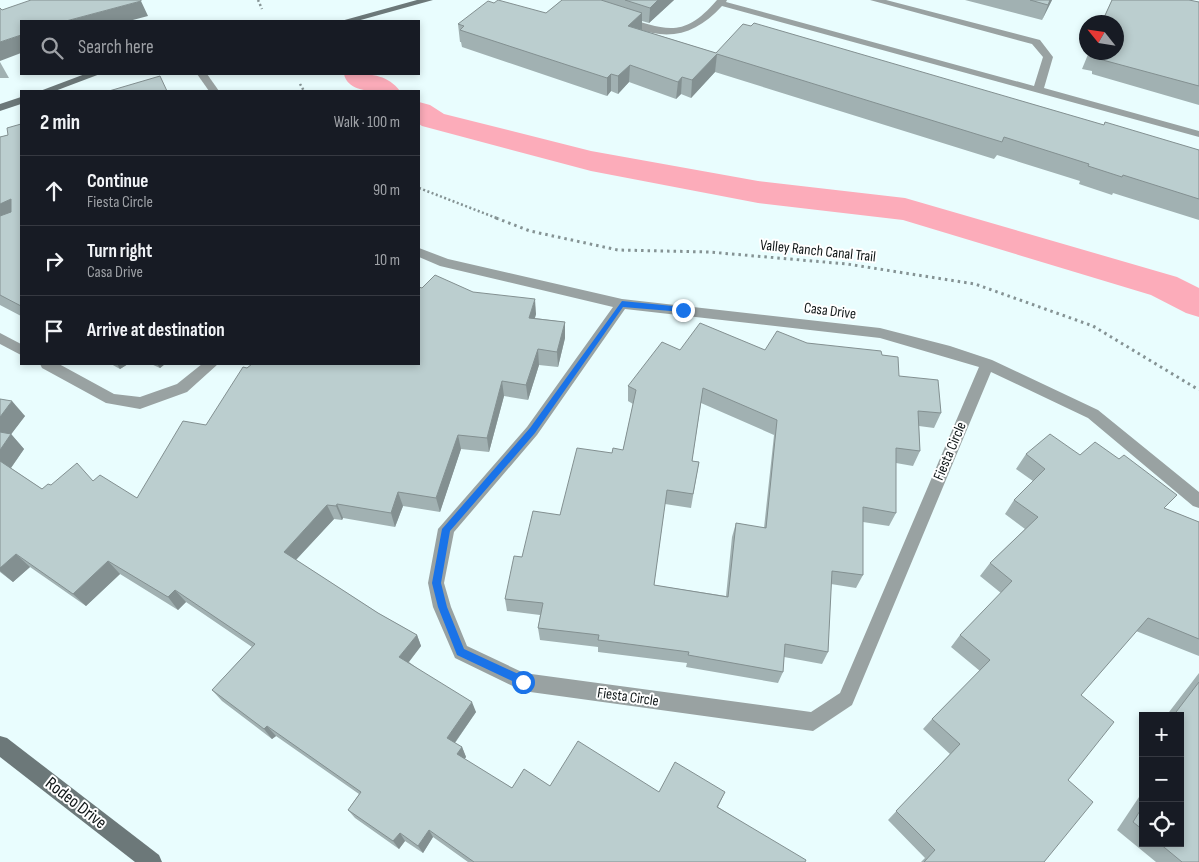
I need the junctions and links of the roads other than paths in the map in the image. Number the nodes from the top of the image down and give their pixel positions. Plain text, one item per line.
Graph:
1 (428, 0) edge
2 (875, 0) edge
3 (721, 1) edge
4 (615, 18) edge
5 (350, 20) edge
6 (92, 75) edge
7 (203, 75) edge
8 (48, 90) edge
9 (213, 90) edge
10 (1038, 90) junction
11 (20, 100) edge
12 (0, 108) edge
13 (1199, 134) edge
14 (420, 252) edge
15 (622, 304) junction
16 (0, 338) edge
17 (20, 349) edge
18 (987, 364) junction
19 (49, 365) edge
20 (210, 365) edge
21 (1199, 501) edge
22 (0, 745) edge
23 (152, 862) edge

1 - 5 street
2 - 10 street
3 - 4 street
3 - 10 street
6 - 8 street
7 - 9 street
10 - 13 street
11 - 12 street
14 - 15 street, Casa Drive
15 - 18 street, Casa Drive
15 - 18 street, Fiesta Circle
16 - 17 street
18 - 21 street, Casa Drive
19 - 20 street
22 - 23 street, Rodeo Drive

